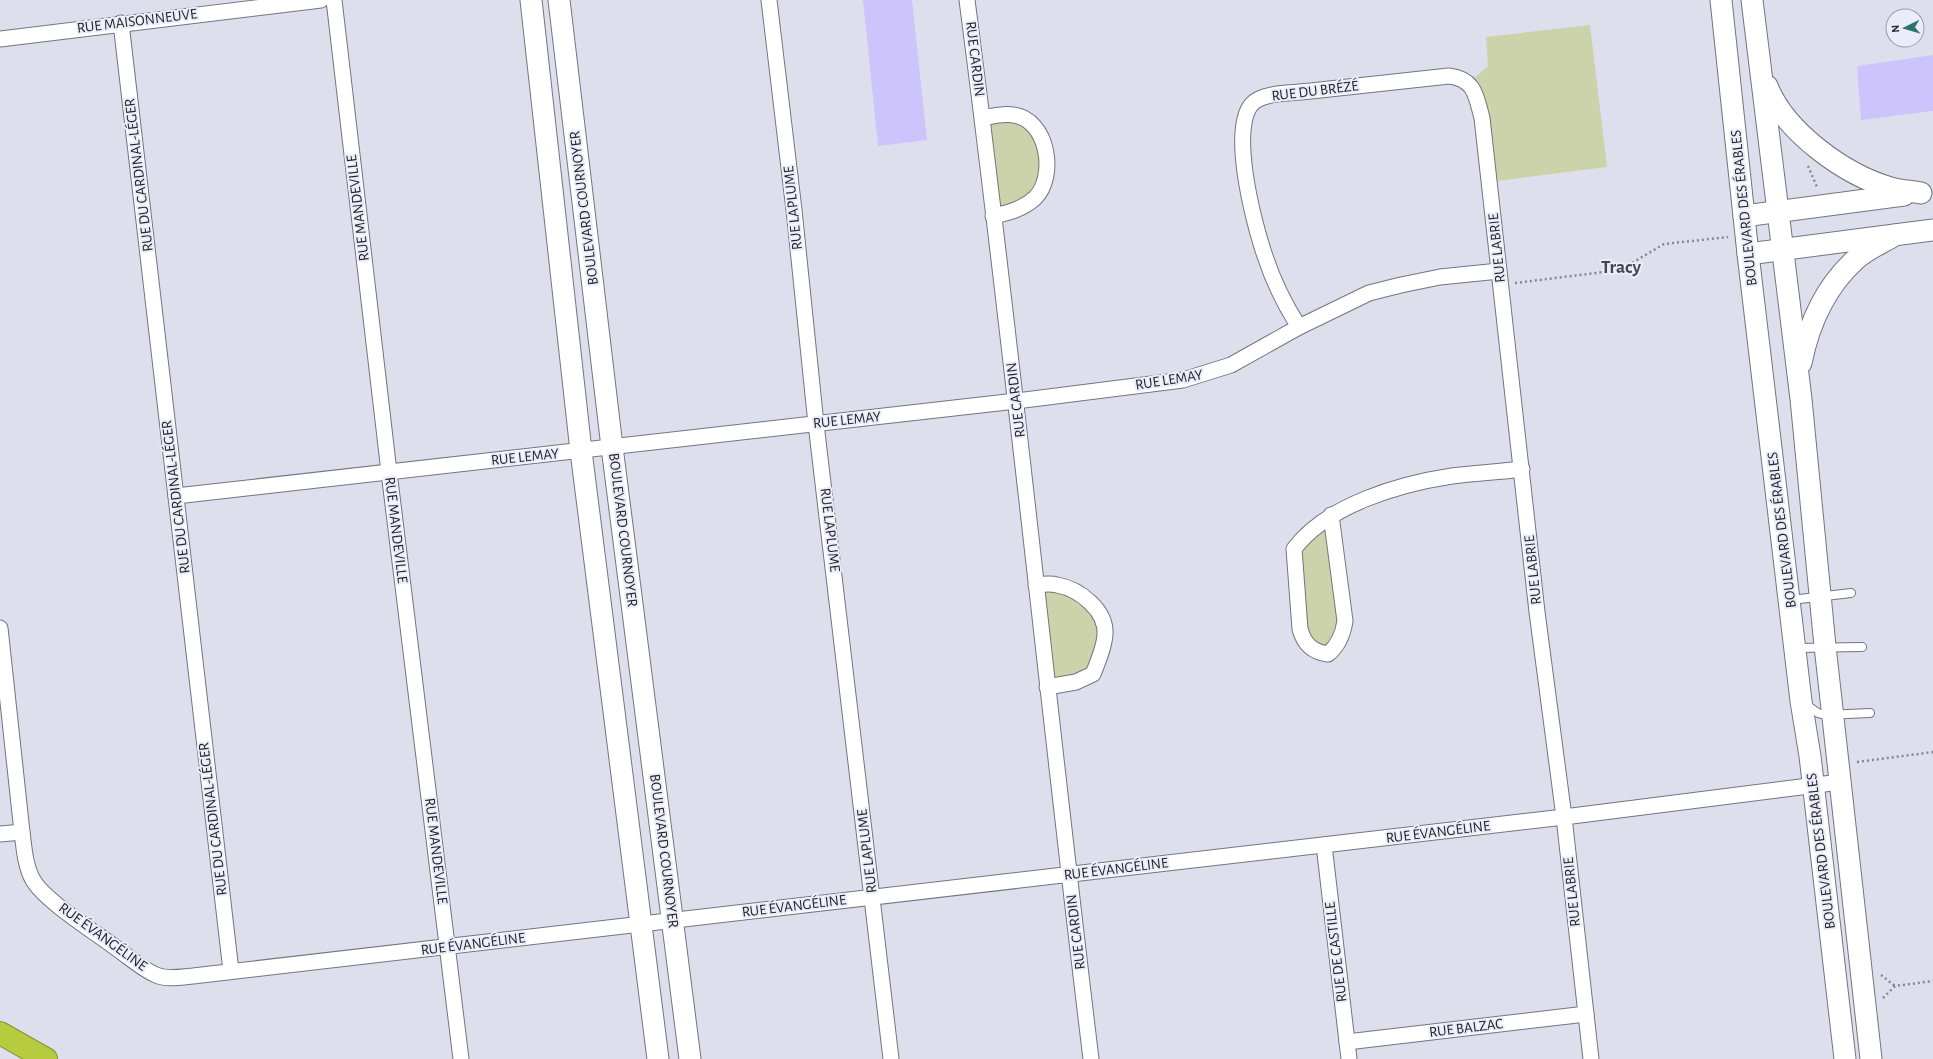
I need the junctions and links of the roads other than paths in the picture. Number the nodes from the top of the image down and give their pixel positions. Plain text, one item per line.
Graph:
1 (322, 0) edge
2 (334, 0) edge
3 (531, 0) edge
4 (560, 0) edge
5 (769, 0) edge
6 (967, 0) edge
7 (1721, 0) edge
8 (1752, 0) edge
9 (121, 23) junction
10 (0, 38) edge
11 (1761, 69) junction
12 (1470, 83) joint
13 (983, 118) junction
14 (1927, 192) edge
15 (1778, 212) junction
16 (993, 216) junction
17 (1744, 216) junction
18 (1933, 230) edge
19 (1895, 235) junction
20 (1782, 250) junction
21 (1748, 254) junction
22 (1499, 271) junction
23 (1298, 327) junction
24 (1801, 399) junction
25 (1016, 401) junction
26 (816, 424) junction
27 (612, 447) junction
28 (581, 451) junction
29 (1522, 470) junction
30 (389, 472) junction
31 (176, 496) junction
32 (1331, 515) junction
33 (1036, 584) junction
34 (1851, 593) dead end
35 (1820, 596) junction
36 (1790, 600) junction
37 (0, 628) edge
38 (1825, 646) junction
39 (1862, 647) dead end
40 (1796, 648) junction
41 (1047, 687) junction
42 (1801, 701) junction
43 (1870, 713) dead end
44 (1833, 715) junction
45 (1840, 782) junction
46 (1813, 785) junction
47 (1564, 817) junction
48 (22, 832) junction
49 (0, 834) edge
50 (1324, 845) junction
51 (1069, 874) junction
52 (872, 897) junction
53 (673, 920) junction
54 (640, 924) junction
55 (448, 946) junction
56 (231, 971) junction
57 (1586, 1014) junction
58 (0, 1033) edge
59 (1347, 1042) junction
60 (46, 1059) edge
61 (461, 1059) edge
62 (658, 1059) edge
63 (690, 1059) edge
64 (891, 1059) edge
65 (1091, 1059) edge
66 (1349, 1059) edge
67 (1591, 1059) edge
68 (1845, 1059) edge
69 (1871, 1059) edge

1 - 9 street, RUE MAISONNEUVE
2 - 30 street, RUE MANDEVILLE
3 - 28 street, BOULEVARD COURNOYER
4 - 27 street, BOULEVARD COURNOYER
5 - 26 street, RUE LAPLUME
6 - 13 street, RUE CARDIN
7 - 17 street, BOULEVARD DES ÉRABLES
8 - 11 street, BOULEVARD DES ÉRABLES
9 - 10 street, RUE MAISONNEUVE
9 - 31 street, RUE DU CARDINAL-LÉGER
11 - 14 street
11 - 15 street, BOULEVARD DES ÉRABLES
12 - 22 street, RUE LABRIE
12 - 23 street, RUE DU BRÉZÉ
13 - 16 street, RUE CARDIN
13 - 16 street, RUE CARDIN
14 - 15 street
15 - 17 street
15 - 20 street, BOULEVARD DES ÉRABLES
16 - 25 street, RUE CARDIN
17 - 21 street, BOULEVARD DES ÉRABLES
18 - 19 street
19 - 20 street
19 - 24 street
20 - 21 street
20 - 24 street, BOULEVARD DES ÉRABLES
21 - 36 street, BOULEVARD DES ÉRABLES
22 - 23 street, RUE LEMAY
22 - 29 street, RUE LABRIE
23 - 25 street, RUE LEMAY
24 - 35 street, BOULEVARD DES ÉRABLES
25 - 26 street, RUE LEMAY
25 - 33 street, RUE CARDIN
26 - 27 street, RUE LEMAY
26 - 52 street, RUE LAPLUME
27 - 28 street, RUE LEMAY
27 - 53 street, BOULEVARD COURNOYER
28 - 30 street, RUE LEMAY
28 - 54 street, BOULEVARD COURNOYER
29 - 32 street
29 - 47 street, RUE LABRIE
30 - 31 street, RUE LEMAY
30 - 55 street, RUE MANDEVILLE
31 - 56 street, RUE DU CARDINAL-LÉGER
32 - 32 street
33 - 41 street, RUE CARDIN
33 - 41 street
34 - 35 lane
35 - 36 lane
35 - 38 street, BOULEVARD DES ÉRABLES
36 - 40 street, BOULEVARD DES ÉRABLES
37 - 48 street, RUE ÉVANGÉLINE
38 - 39 lane
38 - 40 lane
38 - 44 street, BOULEVARD DES ÉRABLES
40 - 42 street, BOULEVARD DES ÉRABLES
41 - 51 street, RUE CARDIN
42 - 44 lane
42 - 46 street, BOULEVARD DES ÉRABLES
43 - 44 lane
44 - 45 street, BOULEVARD DES ÉRABLES
45 - 46 street, RUE ÉVANGÉLINE
45 - 69 street, BOULEVARD DES ÉRABLES
46 - 47 street, RUE ÉVANGÉLINE
46 - 68 street, BOULEVARD DES ÉRABLES
47 - 50 street, RUE ÉVANGÉLINE
47 - 57 street, RUE LABRIE
48 - 49 street
48 - 56 street, RUE ÉVANGÉLINE
50 - 51 street, RUE ÉVANGÉLINE
50 - 59 street, RUE DE CASTILLE
51 - 52 street, RUE ÉVANGÉLINE
51 - 65 street, RUE CARDIN
52 - 53 street, RUE ÉVANGÉLINE
52 - 64 street, RUE LAPLUME
53 - 54 street, RUE ÉVANGÉLINE
53 - 63 street, BOULEVARD COURNOYER
54 - 55 street, RUE ÉVANGÉLINE
54 - 62 street, BOULEVARD COURNOYER
55 - 56 street, RUE ÉVANGÉLINE
55 - 61 street, RUE MANDEVILLE
57 - 59 street, RUE BALZAC
57 - 67 street, RUE LABRIE
58 - 60 highway
59 - 66 street, RUE DE CASTILLE

